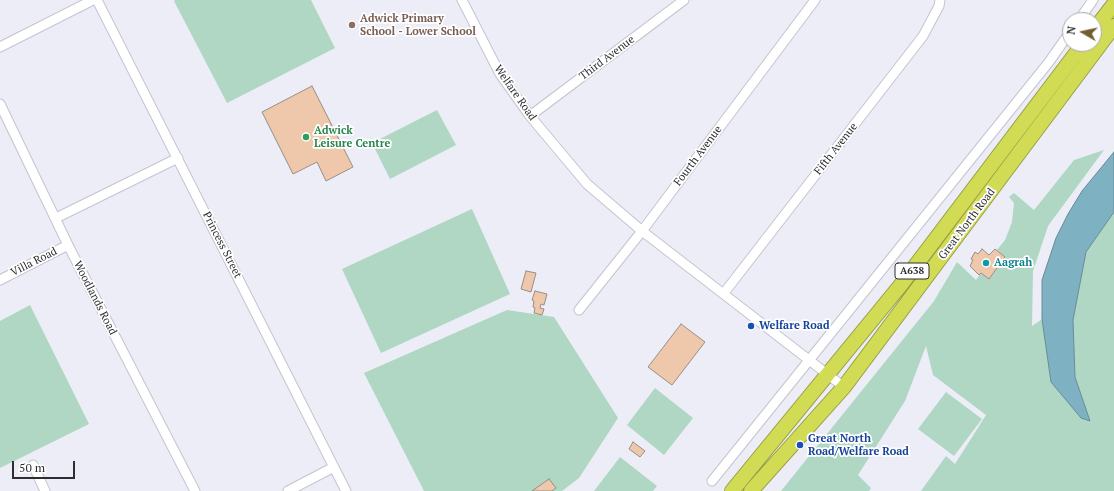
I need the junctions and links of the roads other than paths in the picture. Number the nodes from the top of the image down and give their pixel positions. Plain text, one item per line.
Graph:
1 (93, 0) edge
2 (97, 0) edge
3 (462, 0) edge
4 (684, 0) edge
5 (815, 0) edge
6 (940, 0) edge
7 (1093, 0) edge
8 (1114, 4) edge
9 (1085, 12) edge
10 (1102, 20) edge
11 (1114, 26) edge
12 (1062, 43) edge
13 (0, 47) edge
14 (1077, 52) edge
15 (0, 104) edge
16 (2, 114) edge
17 (530, 116) junction
18 (178, 158) junction
19 (56, 218) junction
20 (642, 231) junction
21 (68, 245) junction
22 (0, 280) edge
23 (724, 293) junction
24 (579, 310) dead end
25 (810, 360) junction
26 (828, 375) junction
27 (844, 387) junction
28 (33, 465) dead end
29 (334, 467) junction
30 (712, 480) dead end
31 (46, 491) edge
32 (195, 491) edge
33 (288, 491) edge
34 (346, 491) edge
35 (732, 491) edge
36 (751, 491) edge

1 - 13 street
2 - 18 street, Princess Street
3 - 17 street, Welfare Road
4 - 17 street, Third Avenue
5 - 20 street, Fourth Avenue
6 - 23 street, Fifth Avenue
7 - 9 street
8 - 10 highway
11 - 27 highway, Great North Road / A638
12 - 25 street
14 - 26 highway, Great North Road / A638
15 - 16 street, Woodlands Road
16 - 19 street, Woodlands Road
17 - 20 street, Welfare Road
18 - 19 street
18 - 29 street, Princess Street
19 - 21 street, Woodlands Road
20 - 23 street, Welfare Road
20 - 24 street, Fourth Avenue
21 - 22 street, Villa Road
21 - 32 street, Woodlands Road
23 - 25 street, Welfare Road
25 - 26 street, Welfare Road
25 - 30 street
26 - 27 street, Welfare Road
26 - 35 highway, Great North Road / A638
27 - 36 highway, Great North Road / A638
28 - 31 street
29 - 33 street
29 - 34 street, Princess Street

